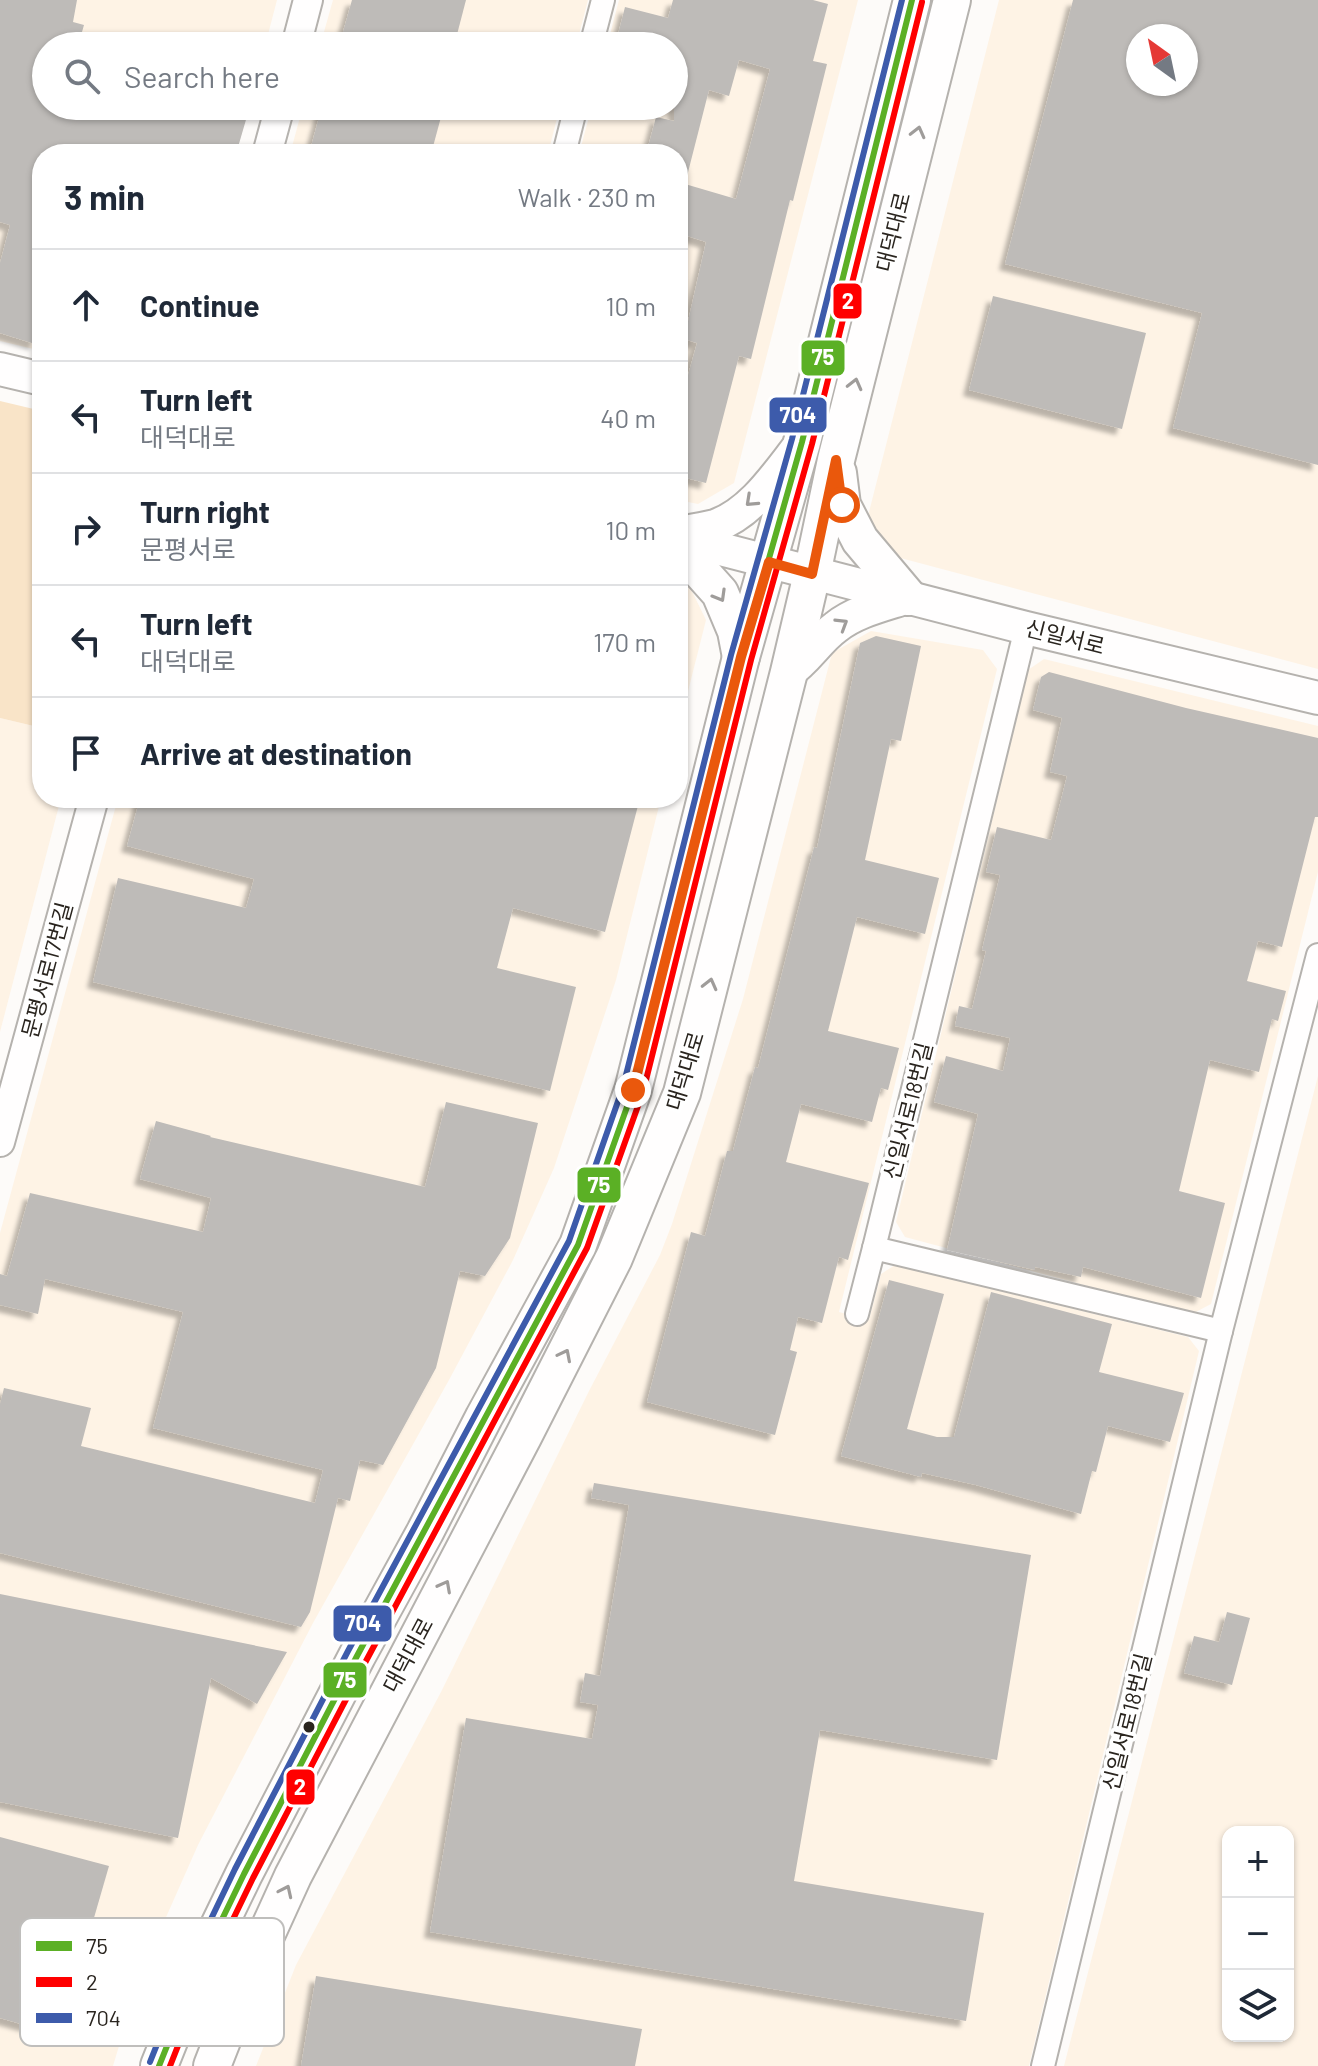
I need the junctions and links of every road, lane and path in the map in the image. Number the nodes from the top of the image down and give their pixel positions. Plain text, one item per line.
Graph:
1 (308, 0) edge
2 (603, 0) edge
3 (912, 0) edge
4 (952, 0) edge
5 (300, 32) edge
6 (595, 32) edge
7 (276, 120) edge
8 (572, 120) edge
9 (270, 144) edge
10 (566, 144) edge
11 (0, 369) edge
12 (32, 377) edge
13 (802, 442) junction
14 (836, 460) junction
15 (688, 533) edge
16 (688, 539) edge
17 (688, 557) edge
18 (769, 562) junction
19 (812, 574) junction
20 (908, 597) junction
21 (1026, 628) junction
22 (741, 657) junction
23 (789, 672) junction
24 (1318, 698) edge
25 (91, 808) edge
26 (1318, 955) edge
27 (0, 1142) edge
28 (874, 1248) junction
29 (857, 1314) dead end
30 (1221, 1331) junction
31 (223, 1918) edge
32 (274, 1918) edge
33 (167, 2046) edge
34 (220, 2046) edge
35 (159, 2066) edge
36 (212, 2066) edge
37 (1043, 2066) edge

1 - 5 street
2 - 6 street
3 - 13 main road, 대덕대로
14 -> 4 main road, 대덕대로
7 - 9 street
8 - 10 street
11 - 12 main road
13 -> 15 main road
13 - 18 main road, 대덕대로
14 - 19 main road, 대덕대로
14 - 20 main road
16 - 18 main road, 신일서로
17 -> 22 main road
18 - 19 main road, 신일서로
18 - 22 main road, 대덕대로
19 - 20 main road, 신일서로
19 - 23 main road, 대덕대로
20 - 21 main road, 신일서로
23 -> 20 main road
21 - 24 main road, 신일서로
21 - 28 street, 신일서로18번길
22 - 31 main road, 대덕대로
32 -> 23 main road, 대덕대로
25 - 27 street, 문평서로17번길
26 - 30 street, 신일서로18번길
28 - 29 street, 신일서로18번길
28 - 30 street
30 - 37 street, 신일서로18번길
33 - 35 main road, 대덕대로
36 -> 34 main road, 대덕대로

